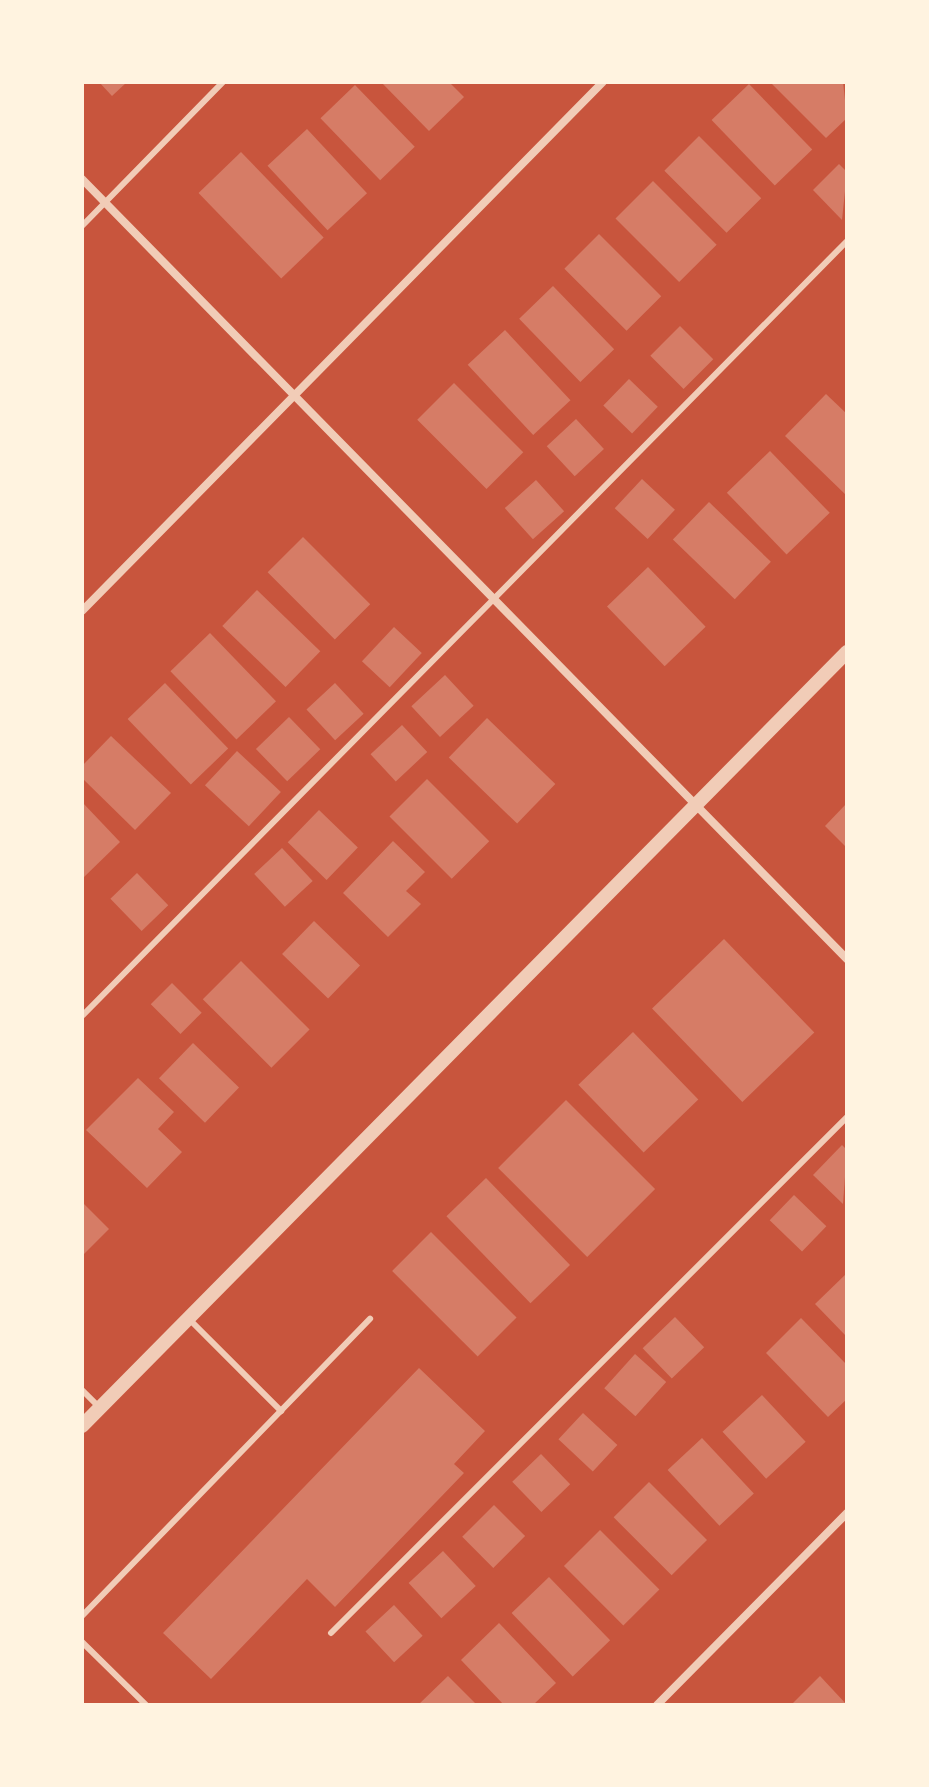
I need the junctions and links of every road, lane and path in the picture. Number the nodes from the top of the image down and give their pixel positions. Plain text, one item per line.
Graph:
1 (223, 82) edge
2 (603, 82) edge
3 (82, 179) edge
4 (105, 203) junction
5 (82, 226) edge
6 (847, 241) edge
7 (295, 396) junction
8 (496, 600) junction
9 (82, 611) edge
10 (847, 652) edge
11 (696, 805) junction
12 (847, 959) edge
13 (82, 1016) edge
14 (847, 1117) edge
15 (189, 1318) junction
16 (370, 1319) dead end
17 (82, 1390) edge
18 (100, 1408) junction
19 (281, 1411) junction
20 (82, 1426) edge
21 (847, 1513) edge
22 (82, 1616) edge
23 (331, 1633) dead end
24 (82, 1642) edge
25 (146, 1705) edge
26 (657, 1705) edge

1 - 4 lane
2 - 7 street
3 - 4 street
4 - 5 lane
4 - 7 street
6 - 8 lane
7 - 8 street
7 - 9 street
8 - 11 street
8 - 13 lane
10 - 11 street
11 - 12 street
11 - 15 street
14 - 23 lane
15 - 18 street
15 - 19 lane
16 - 19 lane
17 - 18 lane
18 - 20 street
19 - 22 lane
21 - 26 street
24 - 25 lane

